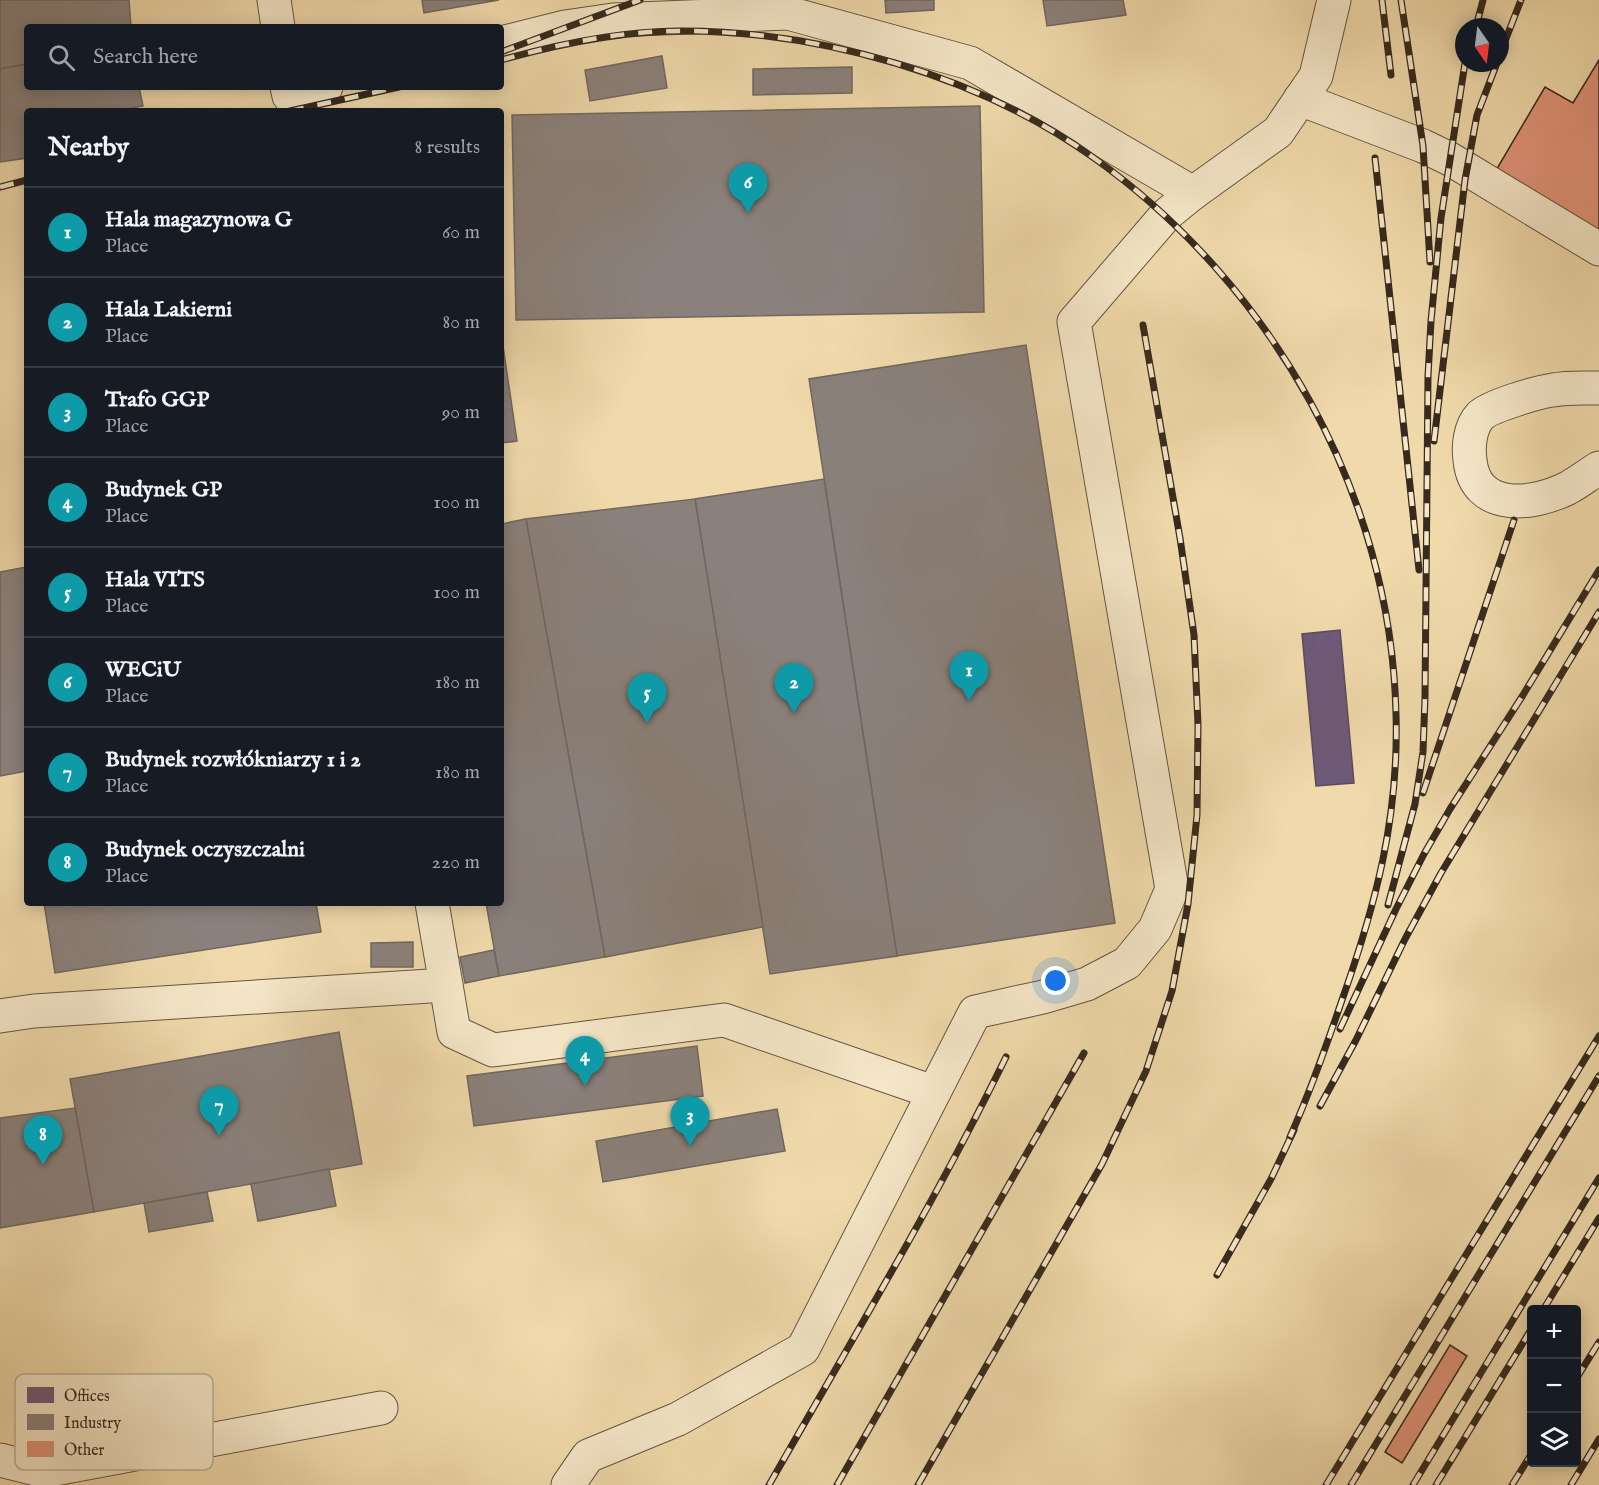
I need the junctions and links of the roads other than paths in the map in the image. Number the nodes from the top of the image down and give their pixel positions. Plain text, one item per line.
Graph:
1 (274, 0) edge
2 (1334, 0) edge
3 (278, 24) edge
4 (504, 42) edge
5 (316, 90) edge
6 (288, 98) edge
7 (1300, 99) junction
8 (1193, 193) junction
9 (1599, 249) edge
10 (1599, 388) edge
11 (1599, 468) edge
12 (433, 906) edge
13 (446, 985) junction
14 (0, 1016) edge
15 (933, 1092) junction
16 (381, 1408) dead end
17 (213, 1439) edge
18 (0, 1460) edge
19 (15, 1464) edge
20 (568, 1485) edge

1 - 3 lane
2 - 7 lane
4 - 8 lane
5 - 6 lane
7 - 8 lane
7 - 9 lane
8 - 15 lane
10 - 11 lane
12 - 13 lane
13 - 14 lane
13 - 15 lane
15 - 20 lane
16 - 17 lane
18 - 19 lane

